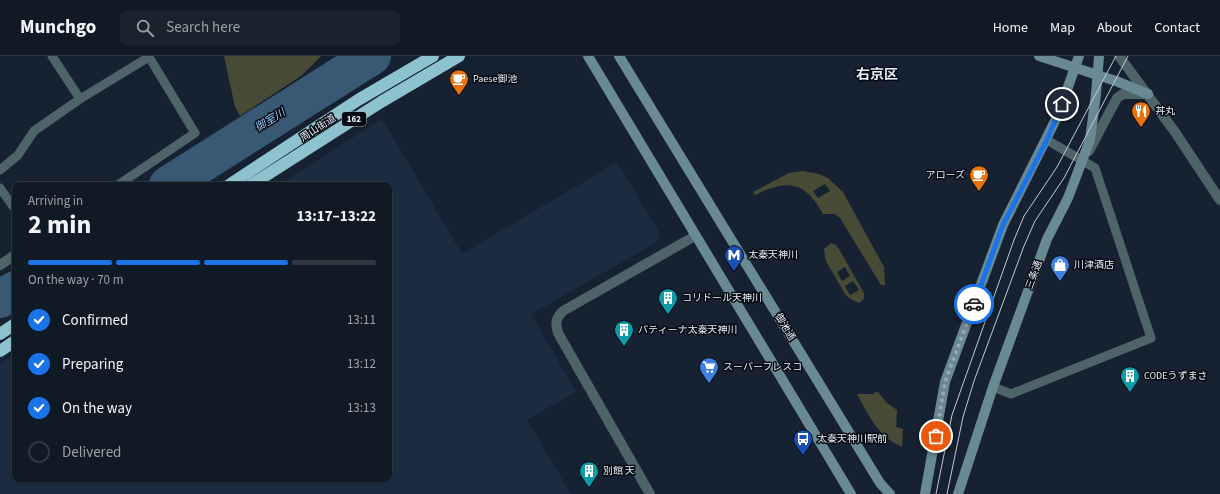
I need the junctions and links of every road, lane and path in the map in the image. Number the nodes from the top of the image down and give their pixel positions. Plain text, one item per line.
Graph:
1 (52, 56) edge
2 (433, 56) edge
3 (459, 56) edge
4 (588, 56) edge
5 (619, 56) edge
6 (1039, 56) edge
7 (1079, 56) edge
8 (1099, 56) edge
9 (1119, 56) edge
10 (1075, 69) junction
11 (1098, 75) junction
12 (1148, 94) junction
13 (80, 99) junction
14 (1047, 140) junction
15 (1082, 160) junction
16 (0, 170) edge
17 (122, 182) edge
18 (234, 182) edge
19 (256, 182) edge
20 (0, 188) edge
21 (1220, 200) edge
22 (12, 205) edge
23 (695, 236) junction
24 (12, 257) edge
25 (0, 265) edge
26 (12, 326) edge
27 (0, 334) edge
28 (12, 343) edge
29 (0, 351) edge
30 (993, 387) junction
31 (650, 494) edge
32 (851, 494) edge
33 (890, 494) edge
34 (925, 494) edge
35 (958, 494) edge

1 - 13 lane
2 - 18 highway, 周山街道 / 162
3 - 19 highway, 周山街道 / 162
4 - 23 street
5 - 33 street, 御池通
6 - 10 street
7 - 10 street
8 - 11 street, 三条通
9 - 12 street
10 - 11 street
10 - 14 street
11 - 12 street
11 - 15 street, 三条通
12 - 15 street
12 - 21 street
13 - 16 lane
13 - 17 lane
14 - 15 lane
14 - 34 street
15 - 30 street, 三条通
15 - 30 lane
20 - 22 lane
23 - 31 street
23 - 32 street
24 - 25 street
26 - 27 highway
28 - 29 highway
30 - 35 street, 三条通

